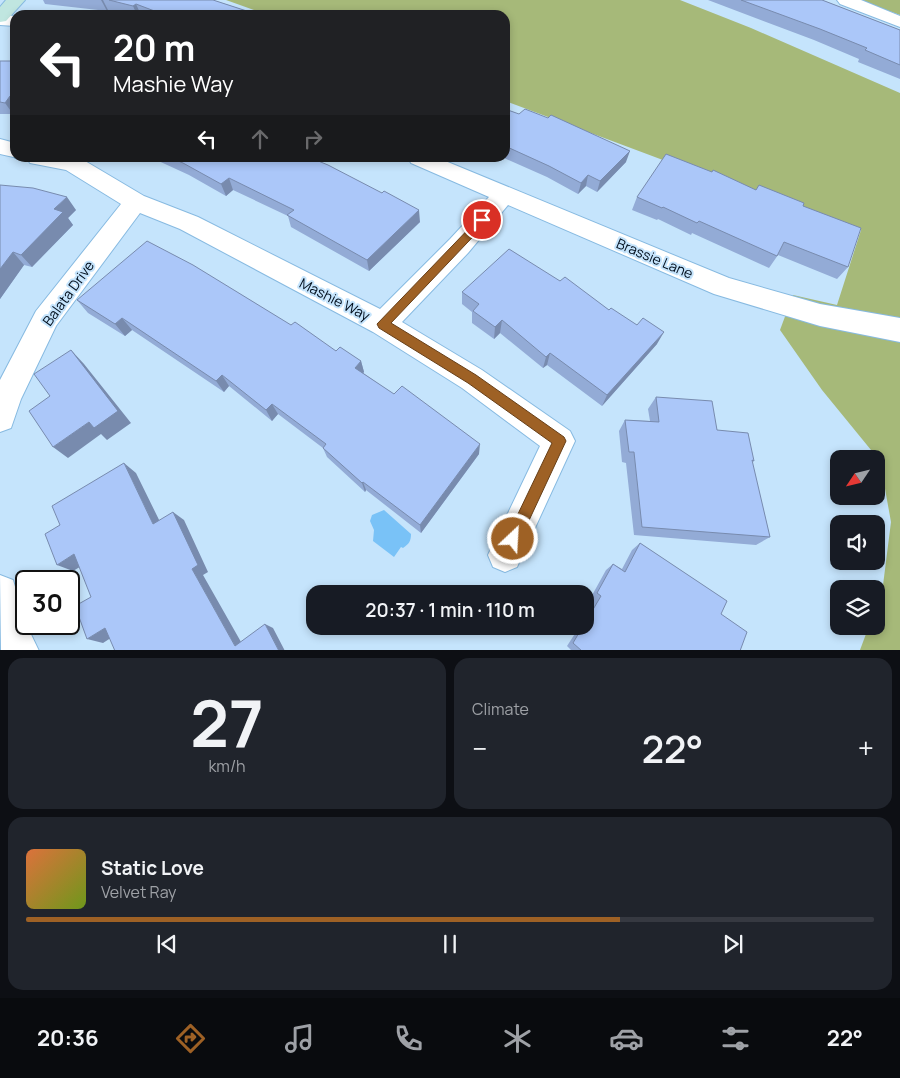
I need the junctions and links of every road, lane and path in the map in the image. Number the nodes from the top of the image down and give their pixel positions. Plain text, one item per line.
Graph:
1 (16, 0) edge
2 (846, 0) edge
3 (0, 19) edge
4 (900, 22) edge
5 (61, 162) edge
6 (429, 162) edge
7 (505, 194) junction
8 (136, 202) junction
9 (383, 324) junction
10 (900, 330) edge
11 (0, 418) edge
12 (505, 555) dead end
13 (0, 593) edge
14 (20, 650) edge

1 - 3 street
2 - 4 street
5 - 8 street, Mashie Way
6 - 7 street, Brassie Lane
7 - 9 street
7 - 10 street, Brassie Lane
8 - 9 street, Mashie Way
8 - 11 street, Balata Drive
9 - 12 street, Mashie Way
13 - 14 street

